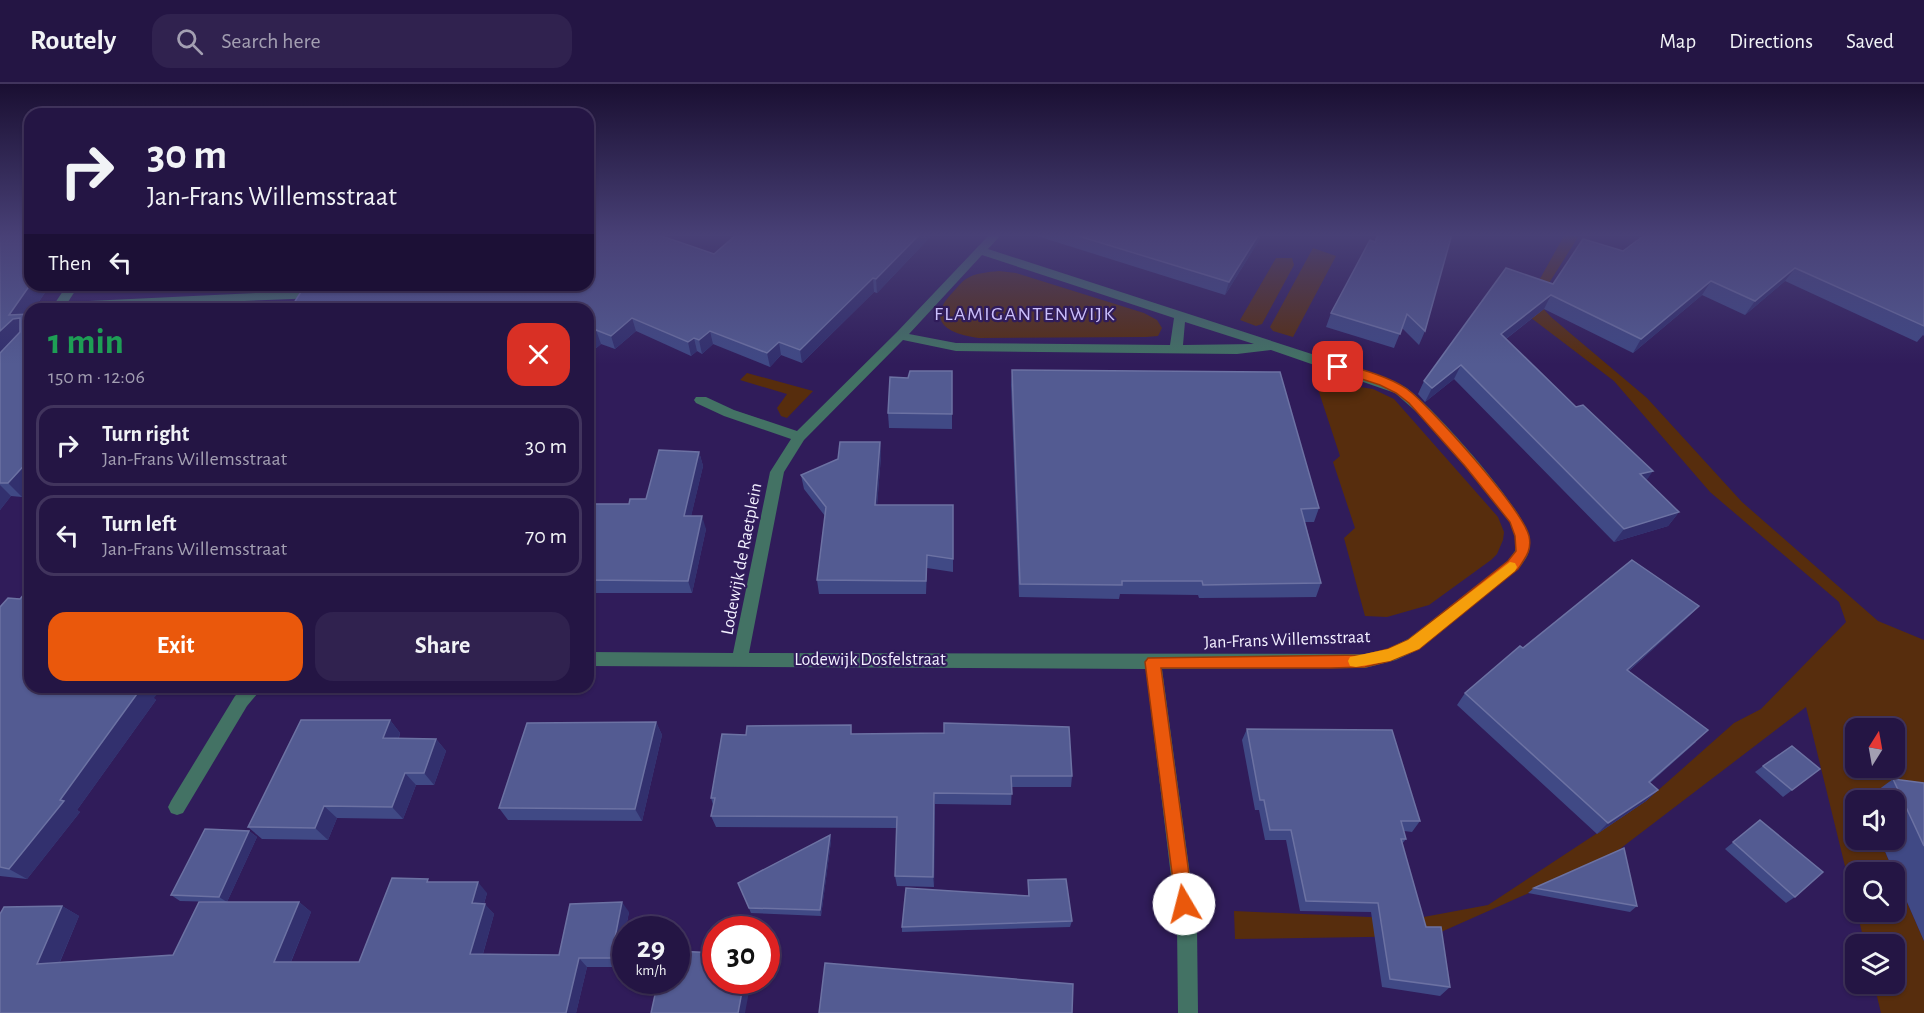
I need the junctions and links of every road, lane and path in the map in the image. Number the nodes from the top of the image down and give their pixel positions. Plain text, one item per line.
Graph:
1 (956, 277) edge
2 (1063, 277) edge
3 (335, 293) edge
4 (137, 303) edge
5 (1179, 315) junction
6 (901, 335) junction
7 (1273, 345) junction
8 (1176, 349) junction
9 (701, 400) dead end
10 (799, 437) junction
11 (594, 659) edge
12 (740, 659) junction
13 (1153, 662) junction
14 (249, 693) edge
15 (177, 807) dead end
16 (1188, 1013) edge

1 - 6 street, Lodewijk de Raetplein
2 - 5 street
3 - 4 street
5 - 7 street
5 - 8 street
6 - 8 street
6 - 10 street, Lodewijk de Raetplein
7 - 8 street
7 - 13 street, Jan-Frans Willemsstraat
9 - 10 street
10 - 12 street, Lodewijk de Raetplein
11 - 12 street, Lodewijk Dosfelstraat
12 - 13 street, Lodewijk Dosfelstraat
13 - 16 street
14 - 15 street

